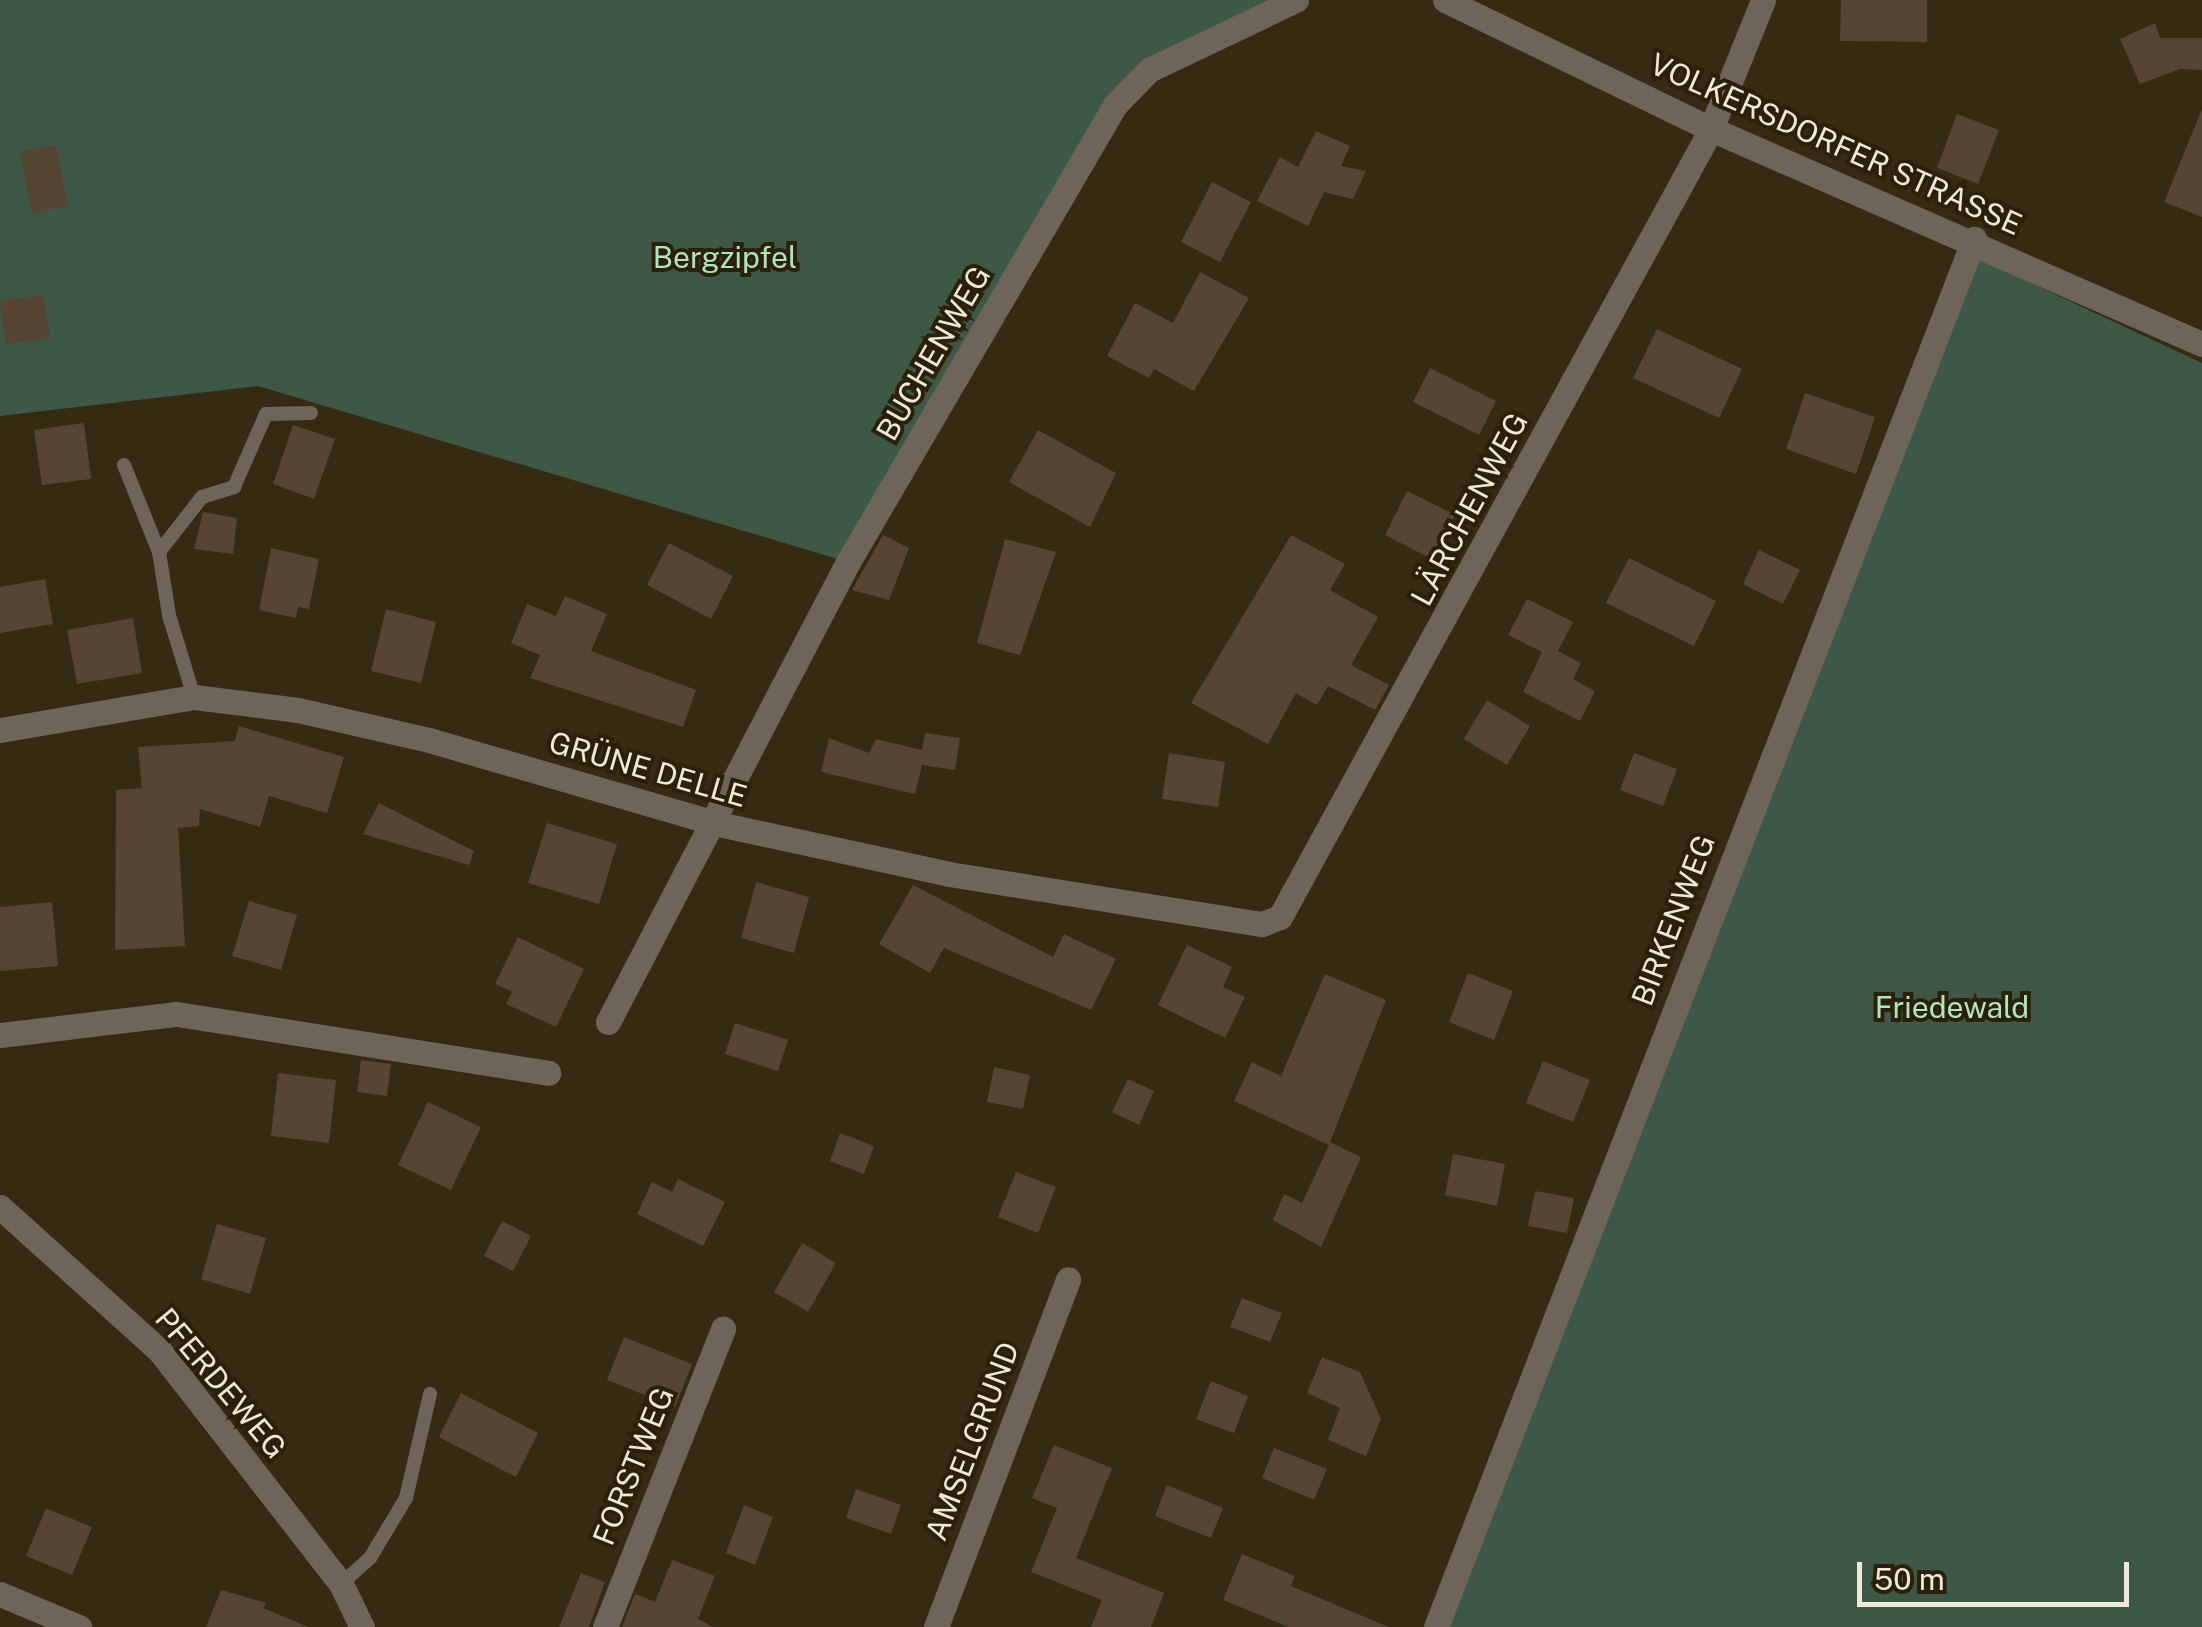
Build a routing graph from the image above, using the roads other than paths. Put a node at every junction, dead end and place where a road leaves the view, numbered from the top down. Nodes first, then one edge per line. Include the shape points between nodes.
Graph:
1 (1296, 0) edge
2 (1445, 0) edge
3 (1763, 0) edge
4 (1712, 129) junction
5 (1974, 239) junction
6 (2202, 344) edge
7 (311, 413) dead end
8 (124, 466) dead end
9 (159, 552) junction
10 (194, 697) junction
11 (0, 730) edge
12 (714, 823) junction
13 (1280, 917) joint
14 (608, 1022) dead end
15 (0, 1035) edge
16 (548, 1074) dead end
17 (0, 1206) edge
18 (1068, 1279) dead end
19 (722, 1329) dead end
20 (430, 1394) dead end
21 (341, 1584) junction
22 (0, 1594) edge
23 (79, 1627) edge
24 (362, 1627) edge
25 (605, 1627) edge
26 (936, 1627) edge
27 (1436, 1627) edge

1 - 12 street, BUCHENWEG via 1149,70 1115,105 848,562
2 - 4 street, VOLKERSDORFER STRASSE
3 - 4 street, LÄRCHENWEG
4 - 5 street, VOLKERSDORFER STRASSE
4 - 13 street, LÄRCHENWEG
5 - 6 street, VOLKERSDORFER STRASSE
5 - 27 street, BIRKENWEG
7 - 9 lane via 266,414 234,488 202,496
8 - 9 lane
9 - 10 lane via 169,615
10 - 11 street, GRÜNE DELLE
10 - 12 street, GRÜNE DELLE via 298,710 430,740
12 - 13 street, GRÜNE DELLE via 969,877 1262,924
12 - 14 street, BUCHENWEG
15 - 16 street via 176,1014
17 - 21 street, PFERDEWEG via 159,1350
18 - 26 street, AMSELGRUND
19 - 25 street, FORSTWEG
20 - 21 lane via 406,1498 370,1558
21 - 24 street, PFERDEWEG
22 - 23 street

